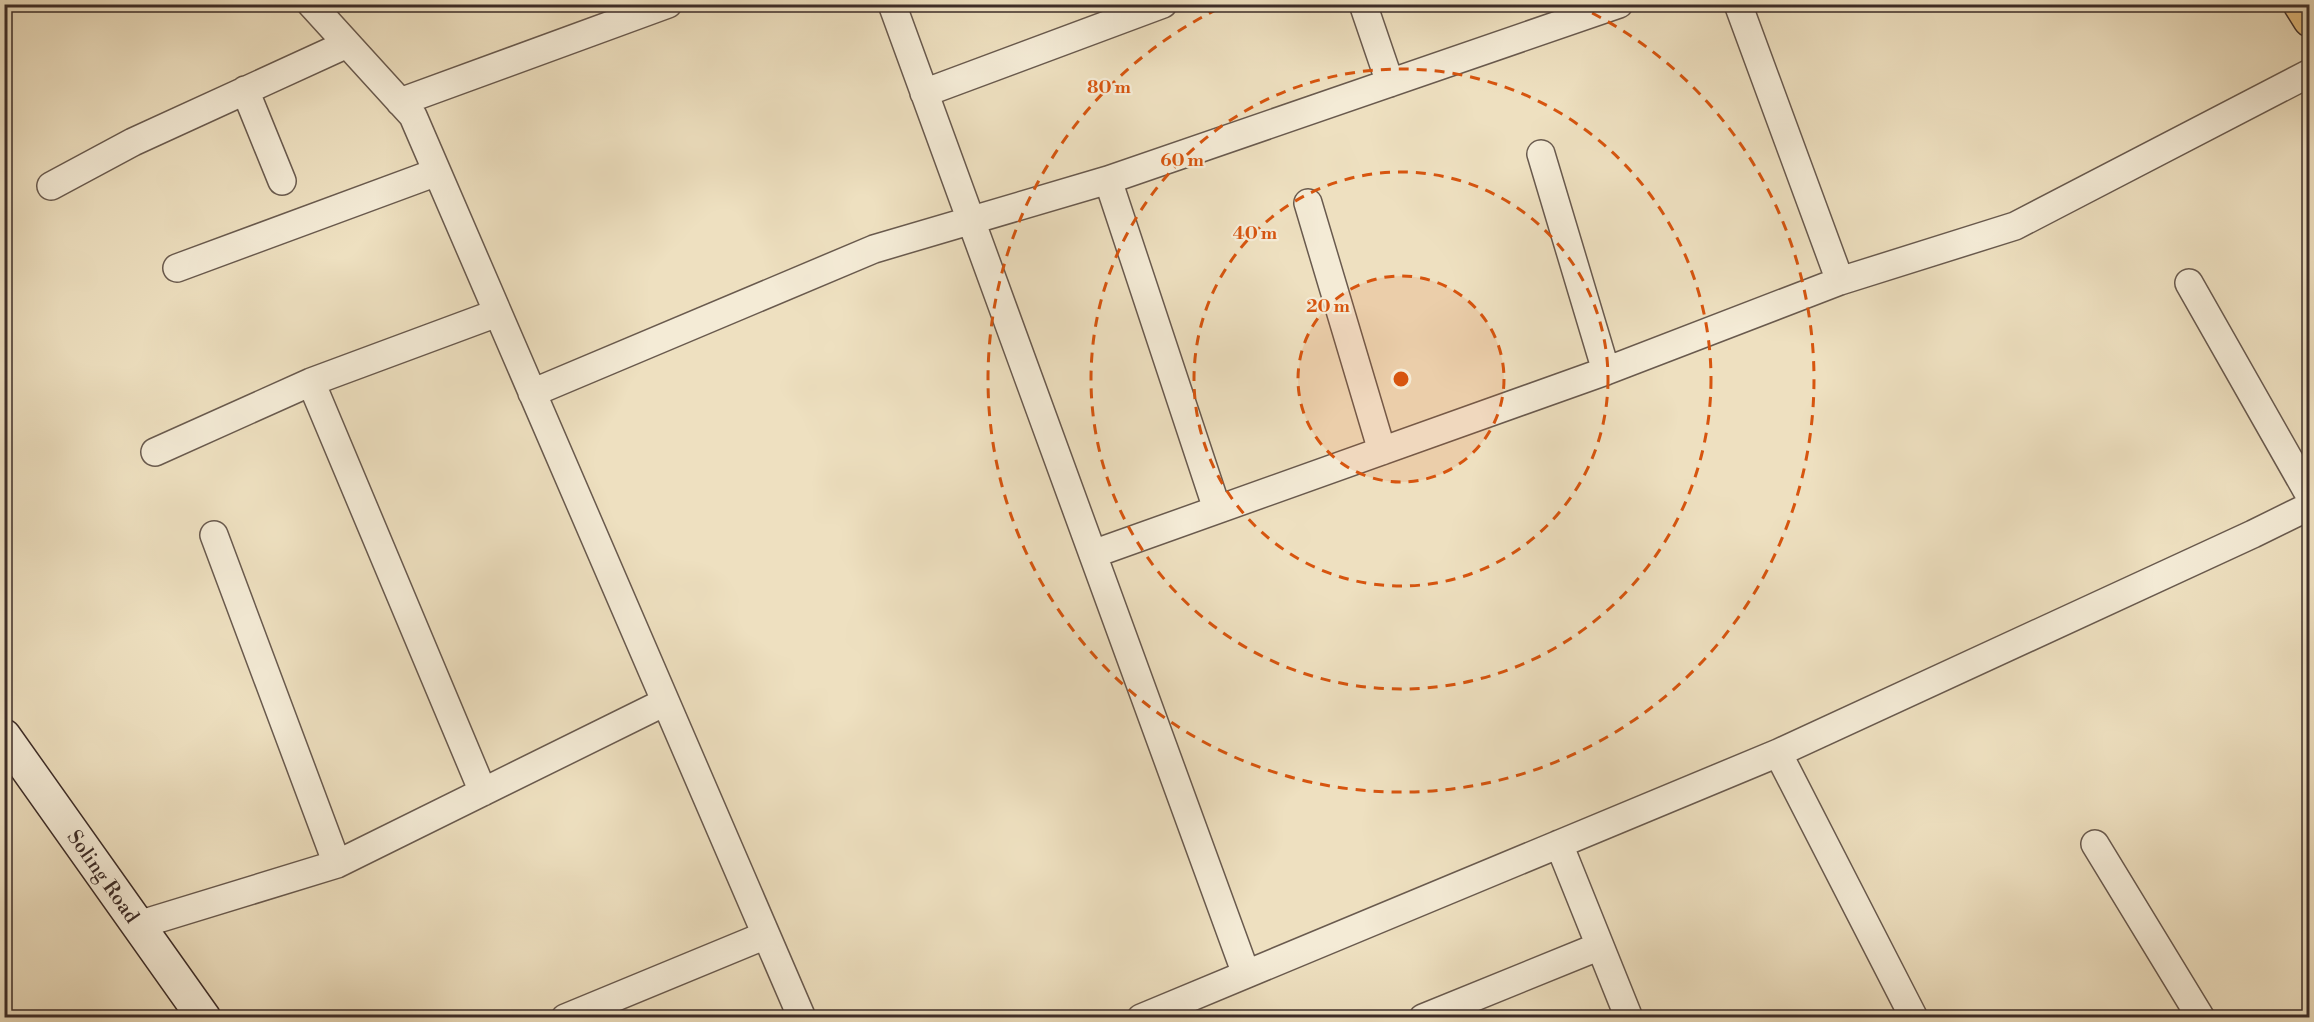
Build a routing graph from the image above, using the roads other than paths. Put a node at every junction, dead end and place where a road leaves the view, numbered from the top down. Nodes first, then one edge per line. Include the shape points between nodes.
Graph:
1 (311, 4) edge
2 (668, 4) edge
3 (892, 4) edge
4 (1163, 4) edge
5 (1363, 4) edge
6 (1618, 4) edge
7 (1738, 4) edge
8 (2300, 4) edge
9 (2310, 20) edge
10 (347, 44) junction
11 (2310, 73) edge
12 (1390, 83) junction
13 (245, 90) junction
14 (924, 93) junction
15 (399, 102) junction
16 (1541, 154) dead end
17 (437, 172) junction
18 (1108, 180) junction
19 (282, 181) dead end
20 (51, 186) dead end
21 (1308, 203) dead end
22 (971, 221) junction
23 (177, 268) dead end
24 (1840, 281) junction
25 (2189, 283) dead end
26 (497, 313) junction
27 (1605, 371) junction
28 (311, 382) junction
29 (532, 393) junction
30 (1382, 451) junction
31 (155, 452) dead end
32 (2310, 496) edge
33 (2310, 506) edge
34 (1217, 509) junction
35 (214, 535) dead end
36 (1093, 554) junction
37 (665, 702) junction
38 (4, 736) edge
39 (1778, 753) junction
40 (483, 792) junction
41 (1559, 843) junction
42 (2095, 844) dead end
43 (337, 864) junction
44 (138, 925) junction
45 (766, 935) junction
46 (1600, 946) junction
47 (1246, 974) junction
48 (204, 1017) edge
49 (565, 1017) edge
50 (802, 1017) edge
51 (1141, 1017) edge
52 (1423, 1017) edge
53 (1629, 1017) edge
54 (1914, 1017) edge
55 (2201, 1017) edge

1 - 10 street
2 - 15 street
3 - 14 street
4 - 14 street
5 - 12 street
6 - 12 street
7 - 24 street
8 - 9 main road
10 - 13 street
10 - 15 street
11 - 24 street via 2015,226
12 - 18 street
13 - 19 street
13 - 20 street via 133,142
14 - 22 street
15 - 17 street via 413,116
16 - 27 street
17 - 23 street
17 - 26 street
18 - 22 street
18 - 34 street
21 - 30 street
22 - 29 street via 874,249
22 - 36 street
24 - 27 street
25 - 32 street
26 - 28 street
26 - 29 street
27 - 30 street
28 - 31 street
28 - 40 street
29 - 37 street
30 - 34 street
33 - 39 street
34 - 36 street
35 - 43 street
36 - 47 street
37 - 40 street
37 - 45 street
38 - 44 street, Soling Road
39 - 41 street
39 - 54 street
40 - 43 street
41 - 46 street
41 - 47 street
42 - 55 street
43 - 44 street
44 - 48 street, Soling Road
45 - 49 street
45 - 50 street
46 - 52 street
46 - 53 street
47 - 51 street

